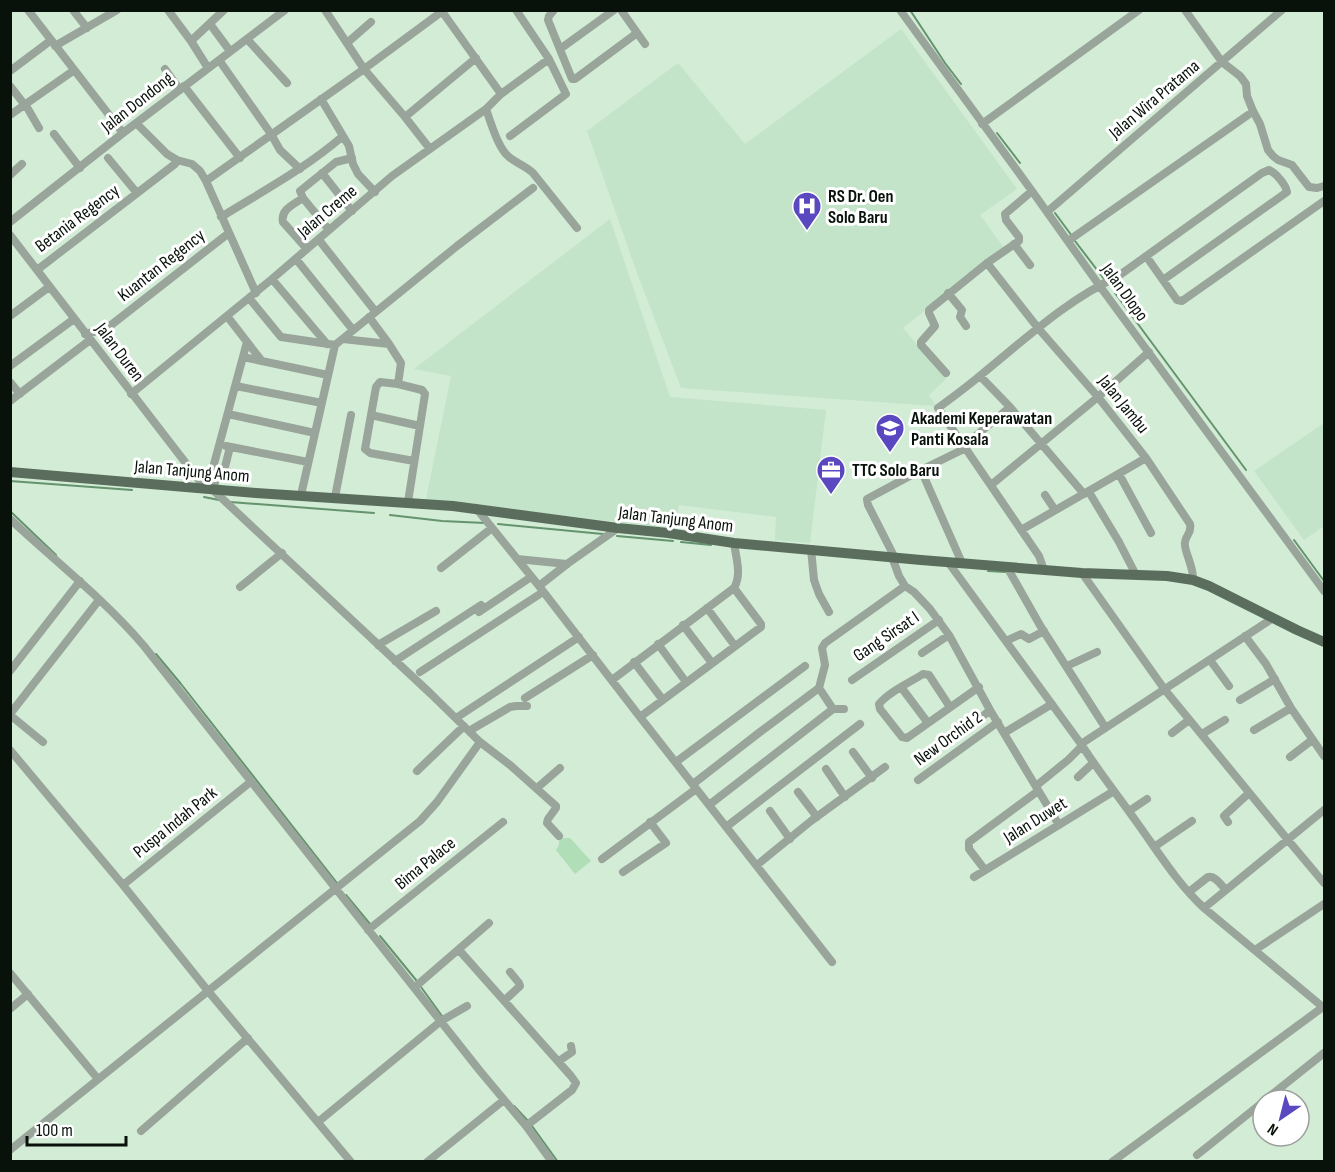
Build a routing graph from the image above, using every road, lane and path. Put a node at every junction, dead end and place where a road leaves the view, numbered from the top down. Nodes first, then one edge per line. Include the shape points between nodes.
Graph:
1 (28, 10) edge
2 (73, 10) edge
3 (117, 10) edge
4 (168, 10) edge
5 (225, 10) edge
6 (285, 10) edge
7 (325, 10) edge
8 (554, 10) edge
9 (614, 10) edge
10 (621, 10) edge
11 (900, 10) edge
12 (1139, 10) edge
13 (1185, 10) edge
14 (1282, 10) edge
15 (442, 11) edge
16 (520, 12) edge
17 (371, 22) dead end
18 (210, 24) junction
19 (87, 28) junction
20 (637, 33) junction
21 (247, 39) junction
22 (191, 41) junction
23 (53, 43) junction
24 (347, 43) junction
25 (645, 44) dead end
26 (560, 49) junction
27 (230, 51) junction
28 (476, 58) junction
29 (549, 59) junction
30 (219, 60) junction
31 (1222, 62) junction
32 (208, 68) junction
33 (165, 69) dead end
34 (364, 69) junction
35 (10, 71) edge
36 (73, 71) junction
37 (287, 83) dead end
38 (10, 86) edge
39 (182, 88) junction
40 (501, 94) junction
41 (321, 99) junction
42 (25, 105) junction
43 (486, 109) junction
44 (10, 115) edge
45 (1248, 115) dead end
46 (405, 117) junction
47 (136, 123) junction
48 (982, 124) junction
49 (39, 128) dead end
50 (123, 133) junction
51 (54, 134) dead end
52 (272, 134) junction
53 (343, 136) junction
54 (510, 136) dead end
55 (430, 148) junction
56 (108, 158) dead end
57 (240, 158) junction
58 (352, 158) junction
59 (22, 164) dead end
60 (175, 164) dead end
61 (80, 168) junction
62 (300, 169) junction
63 (322, 173) junction
64 (10, 175) edge
65 (206, 181) junction
66 (1324, 186) edge
67 (533, 188) dead end
68 (1032, 190) junction
69 (375, 192) junction
70 (137, 193) junction
71 (303, 198) junction
72 (1324, 201) edge
73 (352, 211) junction
74 (1047, 212) junction
75 (221, 217) junction
76 (10, 222) edge
77 (578, 228) dead end
78 (329, 230) junction
79 (225, 236) dead end
80 (1072, 238) junction
81 (318, 240) junction
82 (12, 241) edge
83 (1014, 244) junction
84 (307, 249) junction
85 (1146, 256) junction
86 (296, 259) junction
87 (987, 263) junction
88 (1030, 266) dead end
89 (37, 270) junction
90 (1117, 277) junction
91 (272, 279) junction
92 (1163, 280) junction
93 (1099, 285) junction
94 (49, 287) junction
95 (948, 293) junction
96 (252, 295) junction
97 (1107, 296) junction
98 (372, 314) junction
99 (10, 316) edge
100 (227, 316) junction
101 (74, 319) junction
102 (966, 326) dead end
103 (1038, 328) junction
104 (352, 330) junction
105 (88, 337) junction
106 (343, 339) junction
107 (248, 342) junction
108 (331, 344) junction
109 (389, 344) junction
110 (1149, 352) junction
111 (243, 357) junction
112 (261, 360) junction
113 (10, 366) edge
114 (946, 373) dead end
115 (328, 375) junction
116 (980, 376) junction
117 (10, 382) edge
118 (398, 384) junction
119 (236, 386) junction
120 (20, 394) junction
121 (131, 394) junction
122 (1098, 397) junction
123 (10, 401) edge
124 (322, 403) junction
125 (1010, 407) junction
126 (228, 414) junction
127 (351, 415) dead end
128 (371, 416) junction
129 (420, 426) junction
130 (315, 433) junction
131 (1041, 444) junction
132 (219, 445) junction
133 (230, 447) junction
134 (965, 447) junction
135 (1146, 458) junction
136 (414, 461) junction
137 (308, 462) junction
138 (921, 470) junction
139 (10, 472) edge
140 (218, 472) junction
141 (1119, 474) junction
142 (991, 485) junction
143 (213, 492) junction
144 (1087, 493) junction
145 (301, 495) junction
146 (1045, 495) dead end
147 (335, 497) junction
148 (408, 502) junction
149 (476, 508) junction
150 (1055, 510) junction
151 (10, 519) edge
152 (492, 528) junction
153 (618, 528) junction
154 (1021, 530) junction
155 (1151, 533) dead end
156 (734, 543) junction
157 (811, 549) junction
158 (282, 553) junction
159 (894, 558) junction
160 (517, 560) junction
161 (948, 562) junction
162 (962, 563) junction
163 (567, 564) junction
164 (1007, 567) junction
165 (441, 568) dead end
166 (1044, 570) junction
167 (1082, 573) junction
168 (1136, 575) junction
169 (531, 576) junction
170 (1193, 580) junction
171 (80, 581) junction
172 (905, 586) junction
173 (240, 587) dead end
174 (734, 588) junction
175 (541, 589) junction
176 (1324, 591) edge
177 (99, 600) junction
178 (707, 608) junction
179 (436, 611) dead end
180 (830, 612) dead end
181 (1273, 618) junction
182 (939, 620) junction
183 (683, 625) junction
184 (1044, 631) junction
185 (949, 635) junction
186 (1245, 636) junction
187 (579, 637) junction
188 (1006, 641) junction
189 (1324, 641) edge
190 (658, 644) junction
191 (378, 645) junction
192 (735, 646) junction
193 (1097, 652) dead end
194 (922, 653) dead end
195 (593, 655) junction
196 (1210, 660) junction
197 (395, 661) junction
198 (634, 662) junction
199 (712, 663) junction
200 (805, 666) dead end
201 (1067, 666) junction
202 (10, 671) edge
203 (420, 672) dead end
204 (1275, 679) junction
205 (852, 680) dead end
206 (612, 681) junction
207 (686, 682) junction
208 (1229, 686) dead end
209 (901, 687) junction
210 (978, 687) junction
211 (819, 688) junction
212 (1165, 690) junction
213 (663, 700) junction
214 (1240, 700) dead end
215 (1052, 704) junction
216 (950, 707) junction
217 (1291, 708) junction
218 (833, 709) junction
219 (844, 709) dead end
220 (990, 710) junction
221 (10, 715) edge
222 (640, 717) junction
223 (456, 718) junction
224 (1190, 720) junction
225 (1225, 720) dead end
226 (928, 723) junction
227 (998, 723) junction
228 (860, 724) dead end
229 (970, 727) dead end
230 (1105, 727) junction
231 (466, 729) junction
232 (1254, 730) dead end
233 (1004, 733) junction
234 (1172, 733) dead end
235 (1202, 734) junction
236 (1312, 740) junction
237 (43, 742) dead end
238 (480, 742) junction
239 (1082, 745) junction
240 (10, 750) edge
241 (853, 752) dead end
242 (1324, 756) edge
243 (1290, 757) dead end
244 (676, 762) junction
245 (1093, 763) junction
246 (885, 767) dead end
247 (560, 768) dead end
248 (826, 770) dead end
249 (417, 771) dead end
250 (1078, 777) dead end
251 (872, 778) junction
252 (918, 780) dead end
253 (248, 784) dead end
254 (695, 786) junction
255 (537, 788) junction
256 (1037, 788) junction
257 (1114, 790) junction
258 (798, 792) dead end
259 (1250, 793) junction
260 (844, 797) junction
261 (1147, 799) dead end
262 (709, 805) junction
263 (1324, 810) edge
264 (1129, 811) junction
265 (770, 812) dead end
266 (817, 817) junction
267 (1192, 821) dead end
268 (503, 822) dead end
269 (650, 822) junction
270 (1228, 822) dead end
271 (1059, 825) junction
272 (726, 827) junction
273 (559, 836) dead end
274 (790, 839) junction
275 (1288, 840) junction
276 (1154, 847) junction
277 (602, 859) dead end
278 (757, 865) junction
279 (985, 870) junction
280 (623, 872) dead end
281 (974, 878) dead end
282 (1324, 883) edge
283 (123, 885) junction
284 (336, 890) junction
285 (1226, 890) junction
286 (1189, 892) junction
287 (1324, 904) edge
288 (1204, 908) junction
289 (489, 923) dead end
290 (369, 930) junction
291 (459, 950) junction
292 (1255, 950) junction
293 (832, 962) dead end
294 (510, 972) dead end
295 (10, 974) edge
296 (415, 987) junction
297 (208, 991) junction
298 (28, 994) junction
299 (505, 1000) junction
300 (467, 1006) dead end
301 (1324, 1007) edge
302 (10, 1009) edge
303 (441, 1021) junction
304 (248, 1038) junction
305 (571, 1046) dead end
306 (1324, 1053) edge
307 (559, 1061) junction
308 (98, 1079) junction
309 (1280, 1088) edge
310 (504, 1100) junction
311 (1251, 1111) edge
312 (318, 1122) junction
313 (529, 1124) junction
314 (141, 1131) dead end
315 (10, 1150) edge
316 (1197, 1155) dead end
317 (351, 1161) edge
318 (427, 1161) edge
319 (552, 1161) edge
320 (1112, 1161) edge

1 - 23 street
2 - 19 street
3 - 19 street
4 - 22 street
5 - 18 street
6 - 21 street, Jalan Dondong
7 - 24 street
8 - 26 street via 548,20
9 - 26 street
10 - 20 street
11 - 48 street, Jalan Dlopo
12 - 48 street
13 - 31 street
14 - 31 street, Jalan Wira Pratama
15 - 28 street
15 - 34 street
16 - 29 street
17 - 24 street
18 - 22 street
18 - 27 street
19 - 23 street
20 - 25 street
20 - 26 street via 573,80
21 - 27 street, Jalan Dondong
21 - 37 street
22 - 32 street
23 - 35 street
23 - 36 street
24 - 34 street
27 - 30 street, Jalan Dondong
28 - 40 street
28 - 46 street
29 - 40 street, Jalan Creme
29 - 54 street via 566,94
30 - 32 street, Jalan Dondong
30 - 52 street
31 - 66 street via 1246,84 1247,96 1272,156 1292,165 1309,187
31 - 74 street, Jalan Wira Pratama
32 - 39 street, Jalan Dondong
33 - 39 street
34 - 41 street
34 - 46 street
36 - 42 street
36 - 50 street
38 - 42 street
39 - 47 street, Jalan Dondong
39 - 57 street
40 - 43 street, Jalan Creme
41 - 52 street
41 - 53 street
42 - 44 street
42 - 49 street
43 - 55 street, Jalan Creme
43 - 77 street via 504,151 533,173
45 - 80 street
46 - 55 street
47 - 50 street, Jalan Dondong
47 - 65 street via 167,154 192,164
48 - 68 street, Jalan Dlopo
50 - 61 street, Jalan Dondong
51 - 61 street
52 - 57 street
52 - 62 street via 279,150
53 - 58 street
53 - 62 street
55 - 69 street, Jalan Creme
56 - 70 street, Betania Regency
57 - 65 street
58 - 63 street via 336,162
58 - 69 street via 358,174
59 - 64 street
60 - 70 street, Betania Regency
61 - 76 street, Jalan Dondong
62 - 75 street
63 - 71 street via 300,190
63 - 73 street
65 - 75 street
67 - 98 street
68 - 74 street, Jalan Dlopo
68 - 83 street via 1005,214 1020,239
69 - 73 street, Jalan Creme
70 - 89 street, Betania Regency
71 - 78 street
71 - 84 street via 282,218
72 - 92 street via 1185,300 1177,300
73 - 78 street, Jalan Creme
74 - 80 street, Jalan Dlopo
75 - 96 street
78 - 81 street, Jalan Creme
79 - 105 street, Kuantan Regency via 106,329
80 - 93 street, Jalan Dlopo
81 - 84 street, Jalan Creme
81 - 98 street
82 - 89 street, Jalan Duren
83 - 87 street
83 - 88 street
84 - 86 street, Jalan Creme
85 - 90 street
85 - 92 street
85 - 92 street via 1267,171 1274,172 1287,188 1283,195
86 - 91 street, Jalan Creme
86 - 104 street
87 - 95 street
87 - 103 street, Jalan Jambu
89 - 94 street, Jalan Duren
90 - 93 street
90 - 97 street
91 - 96 street, Jalan Creme
91 - 108 street
93 - 97 street, Jalan Dlopo
93 - 103 street
94 - 99 street
94 - 101 street, Jalan Duren
95 - 102 street via 962,310 960,317
95 - 114 street via 929,310 935,326 921,343
96 - 100 street, Jalan Creme
96 - 108 street via 280,337
97 - 110 street, Jalan Dlopo
98 - 104 street
98 - 109 street
100 - 107 street
100 - 121 street, Jalan Creme
101 - 105 street, Jalan Duren
101 - 113 street
103 - 116 street
103 - 122 street, Jalan Jambu
104 - 106 street
105 - 120 street, Kuantan Regency
105 - 121 street, Jalan Duren
106 - 108 street
106 - 109 street
107 - 111 street
107 - 112 street
108 - 115 street
109 - 118 street via 401,363
110 - 122 street
110 - 176 street, Jalan Dlopo
111 - 112 street
111 - 119 street
112 - 115 street
115 - 124 street
116 - 125 street
116 - 134 street via 938,408
117 - 120 street
118 - 128 street via 377,384
118 - 129 street via 423,390
119 - 124 street
119 - 126 street
120 - 123 street, Kuantan Regency
121 - 143 street, Jalan Duren
122 - 131 street
122 - 135 street, Jalan Jambu
124 - 130 street
125 - 131 street
125 - 134 street
126 - 130 street
126 - 132 street
127 - 147 street
128 - 129 street
128 - 136 street via 367,451
129 - 136 street
130 - 137 street
131 - 142 street
131 - 144 street
132 - 133 street
132 - 140 street via 214,467
133 - 137 street
133 - 140 street via 225,467
134 - 138 street
134 - 142 street
135 - 141 street
135 - 170 street, Jalan Jambu via 1190,524 1191,532 1184,543
136 - 148 street
137 - 145 street
138 - 159 street via 867,499
138 - 162 street
139 - 143 main road, Jalan Tanjung Anom
140 - 143 street
141 - 144 street
141 - 155 street
142 - 154 street
143 - 145 main road, Jalan Tanjung Anom
143 - 158 street, Jalan Duren
144 - 150 street
144 - 168 street
145 - 147 main road, Jalan Tanjung Anom
146 - 150 street
147 - 148 main road, Jalan Tanjung Anom
148 - 149 main road, Jalan Tanjung Anom
149 - 152 street
149 - 153 main road, Jalan Tanjung Anom
150 - 154 street
151 - 171 street
152 - 160 street
152 - 165 street
153 - 156 main road, Jalan Tanjung Anom
153 - 163 street
154 - 166 street
156 - 157 main road, Jalan Tanjung Anom
156 - 174 street via 739,571
157 - 159 main road, Jalan Tanjung Anom
157 - 180 street via 814,580
158 - 173 street
158 - 191 street, Jalan Duren
159 - 161 main road, Jalan Tanjung Anom
159 - 172 street
160 - 163 street
160 - 169 street
161 - 162 main road, Jalan Tanjung Anom
161 - 188 street
162 - 164 main road, Jalan Tanjung Anom
163 - 175 street
164 - 166 main road, Jalan Tanjung Anom
164 - 184 street
166 - 167 main road, Jalan Tanjung Anom
167 - 168 main road, Jalan Tanjung Anom
167 - 212 street
168 - 170 main road, Jalan Tanjung Anom
169 - 175 street
169 - 197 street
170 - 181 main road, Jalan Tanjung Anom
171 - 177 street
171 - 202 street
172 - 182 street
172 - 211 street via 825,643
174 - 178 street
174 - 192 street via 762,625
175 - 187 street
175 - 203 street
177 - 221 street
177 - 284 street via 144,646
178 - 183 street
178 - 192 street
179 - 191 street
181 - 186 street
181 - 189 main road, Jalan Tanjung Anom
182 - 185 street
182 - 205 street, Gang Sirsat I
183 - 190 street
183 - 199 street
184 - 188 street via 1029,639 1021,634
184 - 201 street
185 - 194 street
185 - 210 street
186 - 196 street
186 - 204 street
187 - 195 street
187 - 223 street
188 - 215 street
190 - 198 street
190 - 207 street
191 - 197 street, Jalan Duren
192 - 199 street
193 - 201 street
195 - 206 street
195 - 231 street via 526,702
196 - 208 street
196 - 212 street
197 - 223 street, Jalan Duren
198 - 206 street
198 - 213 street
199 - 207 street
200 - 244 street
201 - 230 street
204 - 214 street
204 - 217 street
206 - 222 street
207 - 213 street
209 - 216 street via 928,674
209 - 226 street
209 - 226 street via 880,702 880,709 904,738
210 - 216 street
210 - 220 street
211 - 218 street
211 - 254 street
212 - 224 street
212 - 230 street
213 - 222 street
215 - 233 street
215 - 239 street
216 - 226 street
217 - 232 street
217 - 236 street
218 - 219 street
218 - 262 street
220 - 227 street
220 - 229 street
221 - 237 street
222 - 244 street
223 - 231 street, Jalan Duren
224 - 234 street
224 - 235 street
225 - 235 street
227 - 233 street
227 - 252 street, New Orchid 2
228 - 272 street
230 - 239 street
231 - 238 street, Jalan Duren
231 - 249 street
233 - 256 street
235 - 259 street
236 - 242 street
236 - 243 street
238 - 255 street, Jalan Duren
238 - 284 street via 429,813
239 - 245 street
239 - 256 street
240 - 283 street
241 - 251 street
244 - 254 street
245 - 250 street
245 - 257 street
246 - 251 street
247 - 255 street
248 - 260 street
251 - 260 street
253 - 283 street, Puspa Indah Park
254 - 262 street
254 - 269 street
255 - 273 street, Jalan Duren via 556,806 547,823
256 - 271 street
256 - 279 street via 969,842 969,849
257 - 264 street
257 - 271 street, Jalan Duwet
258 - 266 street
259 - 270 street via 1225,815
259 - 275 street
260 - 266 street
261 - 264 street
262 - 272 street
263 - 275 street
264 - 276 street
265 - 274 street
266 - 274 street
267 - 276 street
268 - 290 street, Bima Palace
269 - 277 street
269 - 280 street via 666,843
271 - 279 street, Jalan Duwet
272 - 278 street
274 - 278 street
275 - 282 street
275 - 285 street
276 - 286 street
278 - 293 street
279 - 281 street, Jalan Duwet
283 - 297 street
284 - 290 street
284 - 297 street
285 - 286 street via 1210,876
285 - 288 street
286 - 288 street
287 - 292 street
288 - 292 street
289 - 291 street
290 - 296 street
291 - 296 street
291 - 299 street
292 - 301 street
294 - 299 street via 520,986
295 - 298 street
296 - 303 street
297 - 304 street
297 - 308 street
298 - 302 street
298 - 308 street
299 - 307 street
300 - 303 street
301 - 320 street
303 - 310 street
303 - 312 street
304 - 312 street
304 - 314 street
305 - 307 street via 572,1052
306 - 309 street
307 - 313 street via 576,1086
308 - 315 street
310 - 313 street
310 - 318 street
311 - 316 street
312 - 317 street
313 - 319 street

